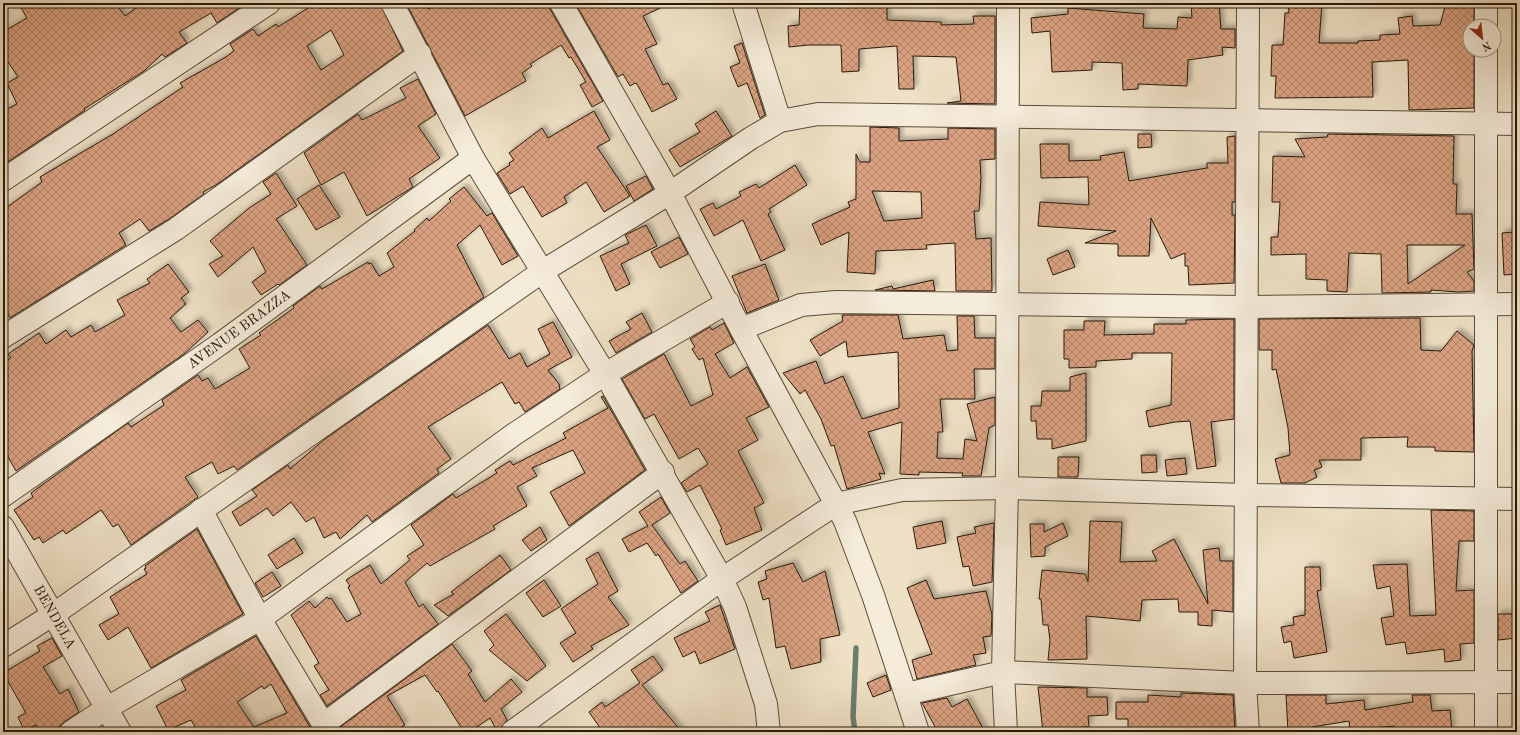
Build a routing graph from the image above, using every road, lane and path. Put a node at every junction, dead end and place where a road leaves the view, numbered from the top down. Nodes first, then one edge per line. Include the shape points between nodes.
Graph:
1 (269, 3) edge
2 (392, 3) edge
3 (561, 3) edge
4 (743, 3) edge
5 (1008, 3) edge
6 (1248, 3) edge
7 (1486, 3) edge
8 (1486, 18) edge
9 (420, 54) junction
10 (1486, 58) edge
11 (1007, 117) junction
12 (780, 121) junction
13 (1248, 121) junction
14 (1484, 124) junction
15 (1517, 124) edge
16 (473, 158) junction
17 (3, 180) edge
18 (670, 193) junction
19 (543, 271) junction
20 (728, 302) junction
21 (1486, 303) junction
22 (1007, 304) junction
23 (1517, 304) edge
24 (1245, 307) junction
25 (741, 329) junction
26 (3, 337) edge
27 (605, 374) junction
28 (663, 472) junction
29 (1007, 488) junction
30 (1247, 495) junction
31 (3, 496) edge
32 (1486, 499) junction
33 (1517, 499) edge
34 (836, 504) junction
35 (201, 510) junction
36 (3, 527) edge
37 (722, 579) junction
38 (54, 614) junction
39 (260, 618) junction
40 (3, 646) edge
41 (1003, 672) junction
42 (1485, 681) junction
43 (1517, 682) edge
44 (1245, 683) junction
45 (906, 694) junction
46 (107, 708) junction
47 (326, 728) edge
48 (520, 730) edge
49 (71, 732) edge
50 (120, 732) edge
51 (769, 732) edge
52 (918, 732) edge
53 (1006, 732) edge
54 (1248, 732) edge
55 (1486, 732) edge

1 - 17 street
2 - 9 street
3 - 18 street
4 - 12 street
5 - 11 street
6 - 13 street
7 - 8 street
9 - 16 street
9 - 26 street via 176,230
10 - 14 street
11 - 12 street via 818,114
11 - 13 street
11 - 22 street
12 - 18 street
13 - 14 street
13 - 24 street
14 - 15 street
14 - 21 street
16 - 19 street
16 - 31 street, AVENUE BRAZZA via 220,344
18 - 19 street
18 - 20 street
19 - 27 street
19 - 35 street
20 - 25 street
20 - 27 street
21 - 23 street
21 - 24 street
21 - 32 street
22 - 24 street
22 - 25 street via 836,302 801,305
22 - 29 street
24 - 30 street
25 - 34 street
27 - 28 street
27 - 39 street via 513,435
28 - 37 street
28 - 47 street
29 - 30 street
29 - 34 street via 902,490
29 - 41 street
30 - 32 street
30 - 44 street
32 - 33 street
32 - 42 street
34 - 37 street
34 - 45 street via 873,595
35 - 38 street
35 - 39 street
36 - 38 street, BENDELA
37 - 48 street
37 - 51 street via 735,607 766,704
38 - 40 street
38 - 46 street, BENDELA
39 - 46 street
39 - 47 street
41 - 44 street
41 - 45 street
41 - 53 street
42 - 43 street
42 - 44 street
42 - 55 street
44 - 54 street
45 - 52 street
46 - 49 street
46 - 50 street, BENDELA

